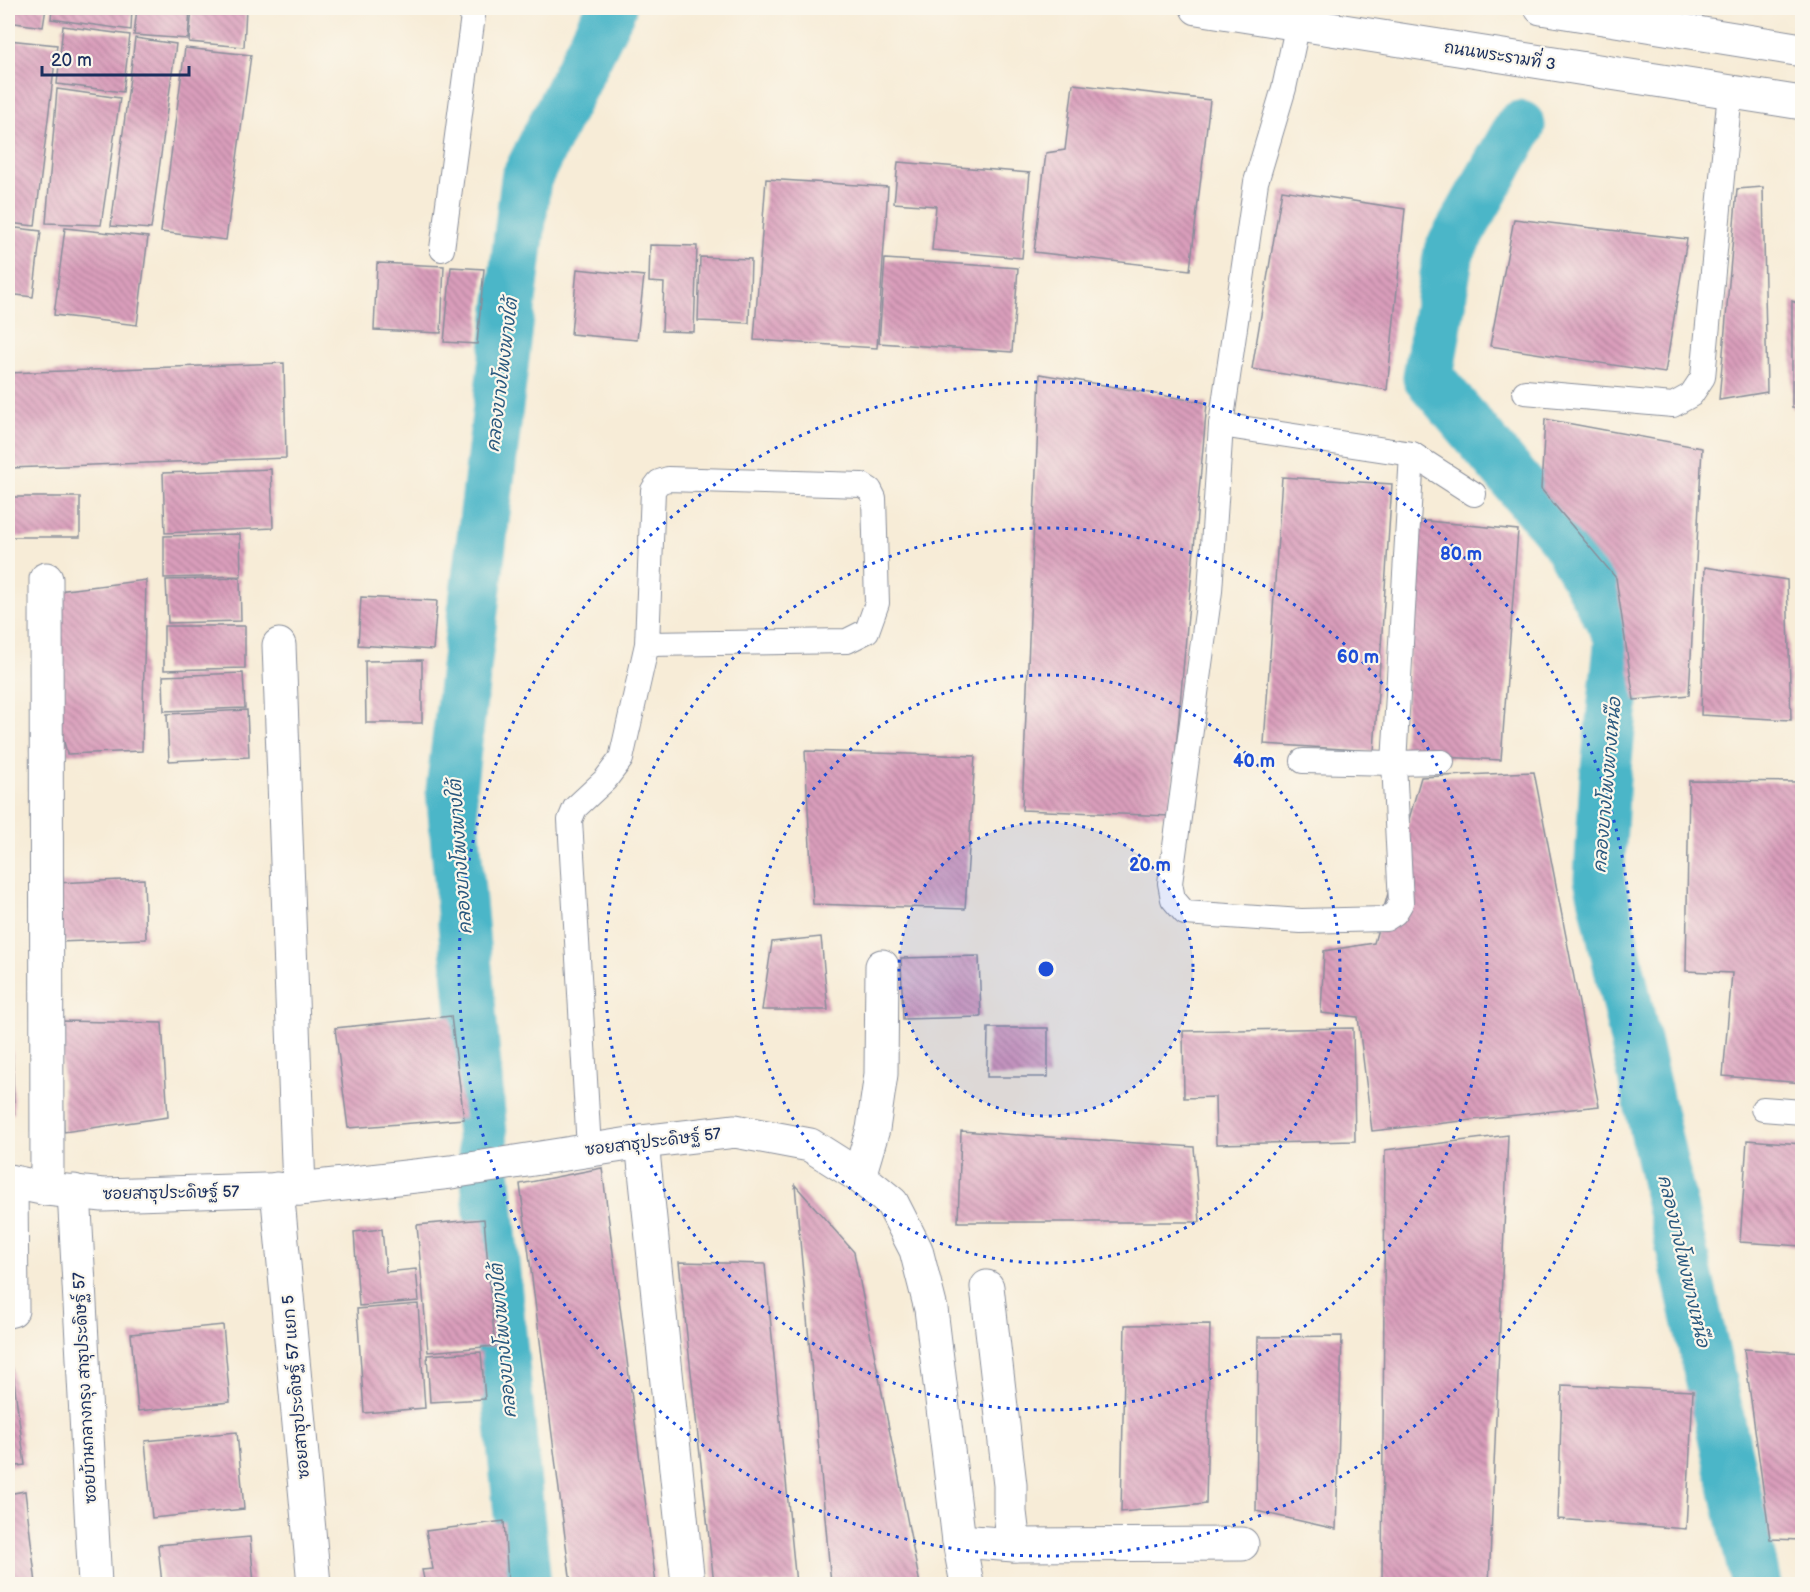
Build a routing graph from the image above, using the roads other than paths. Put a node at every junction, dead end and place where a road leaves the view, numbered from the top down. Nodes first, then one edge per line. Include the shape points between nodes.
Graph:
1 (474, 8) edge
2 (1197, 8) edge
3 (1541, 8) edge
4 (1298, 23) junction
5 (1803, 50) edge
6 (1730, 92) junction
7 (1803, 104) edge
8 (442, 249) dead end
9 (1525, 392) dead end
10 (1221, 425) junction
11 (1412, 454) junction
12 (1474, 494) dead end
13 (46, 579) dead end
14 (647, 644) junction
15 (279, 645) dead end
16 (1303, 761) dead end
17 (1442, 762) dead end
18 (1394, 763) junction
19 (882, 966) dead end
20 (1763, 1109) dead end
21 (1803, 1112) edge
22 (642, 1142) junction
23 (589, 1149) junction
24 (859, 1176) junction
25 (9, 1181) edge
26 (288, 1189) junction
27 (60, 1190) junction
28 (987, 1287) dead end
29 (8, 1311) edge
30 (959, 1541) junction
31 (1242, 1544) dead end
32 (1014, 1545) junction
33 (95, 1584) edge
34 (314, 1584) edge
35 (688, 1584) edge
36 (967, 1584) edge

1 - 8 lane
2 - 4 street, ถนนพระรามที่ 3
3 - 5 street
4 - 6 street, ถนนพระรามที่ 3
4 - 10 lane via 1284,88 1256,182
6 - 7 street, ถนนพระรามที่ 3
6 - 9 lane via 1703,377 1691,395 1673,405
10 - 11 lane
10 - 18 lane via 1210,591 1170,883 1173,899 1185,913 1301,921 1386,919 1401,903
11 - 12 lane
11 - 18 lane
13 - 27 street, ซอยบ้านกลางกรุง สาธุประดิษฐ์ 57
14 - 14 lane via 848,641 867,631 877,603 874,498 870,490 862,485 668,479 660,482 652,490
14 - 23 lane via 621,759 606,780 575,808 570,820
15 - 26 street, ซอยสาธุประดิษฐ์ 57 แยก 5
16 - 18 lane
17 - 18 lane
19 - 24 street via 881,1074 873,1130
20 - 21 lane
22 - 23 street, ซอยสาธุประดิษฐ์ 57
22 - 24 street, ซอยสาธุประดิษฐ์ 57 via 735,1131 810,1145
22 - 35 street
23 - 26 street, ซอยสาธุประดิษฐ์ 57 via 452,1172
24 - 30 street, ซอยสาธุประดิษฐ์ 57 via 892,1203 916,1250 931,1309
25 - 27 street, ซอยสาธุประดิษฐ์ 57
25 - 29 street via 12,1310
26 - 27 street, ซอยสาธุประดิษฐ์ 57 via 103,1195
26 - 34 street, ซอยสาธุประดิษฐ์ 57 แยก 5
27 - 33 street, ซอยบ้านกลางกรุง สาธุประดิษฐ์ 57
28 - 32 street
30 - 32 street
30 - 36 street, ซอยสาธุประดิษฐ์ 57
31 - 32 street

